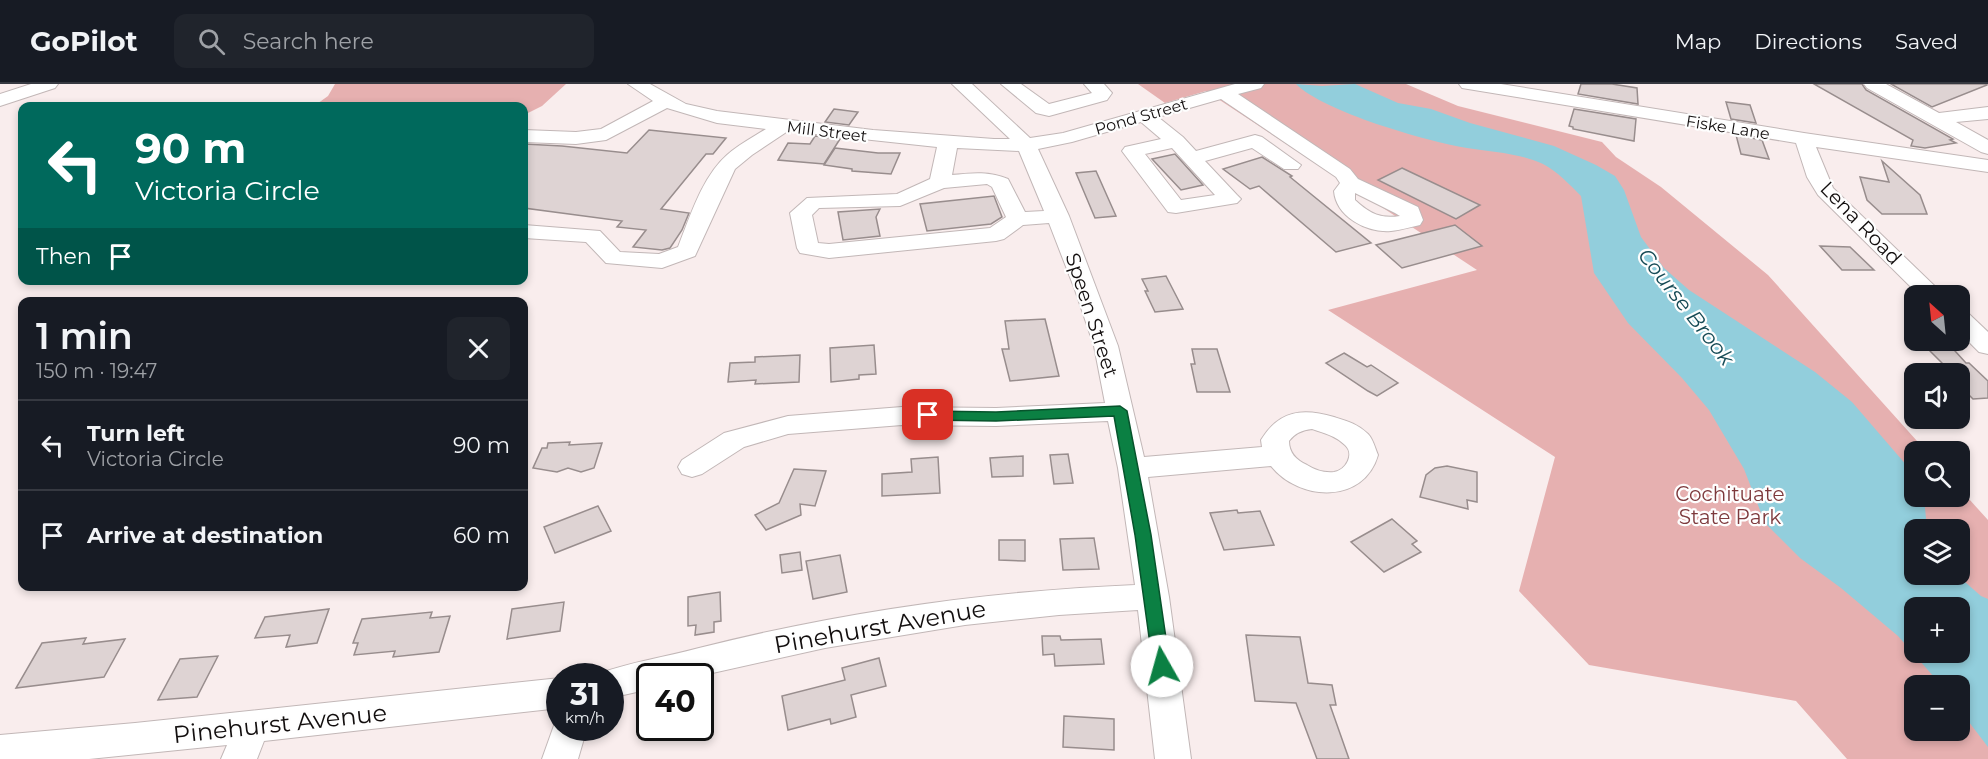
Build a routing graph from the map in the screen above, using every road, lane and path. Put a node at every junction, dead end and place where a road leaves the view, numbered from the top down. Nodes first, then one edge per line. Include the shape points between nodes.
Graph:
1 (49, 84) edge
2 (637, 84) edge
3 (964, 84) edge
4 (1010, 84) edge
5 (1093, 84) edge
6 (1255, 84) edge
7 (1468, 84) edge
8 (1873, 84) edge
9 (1224, 93) junction
10 (0, 100) edge
11 (665, 102) junction
12 (1988, 113) edge
13 (1143, 115) junction
14 (1937, 119) junction
15 (783, 126) junction
16 (528, 136) edge
17 (1804, 139) junction
18 (1176, 141) junction
19 (948, 143) junction
20 (1026, 144) junction
21 (1988, 148) edge
22 (1192, 158) junction
23 (1291, 165) dead end
24 (1988, 166) edge
25 (940, 182) junction
26 (1351, 183) dead end
27 (1058, 216) junction
28 (1018, 219) junction
29 (528, 232) edge
30 (1922, 285) edge
31 (1970, 328) edge
32 (1987, 343) edge
33 (1120, 411) junction
34 (1278, 456) dead end
35 (692, 467) dead end
36 (1132, 468) junction
37 (1153, 597) junction
38 (624, 681) edge
39 (546, 695) edge
40 (252, 727) junction
41 (566, 741) edge
42 (0, 751) edge
43 (239, 759) edge
44 (560, 759) edge
45 (1173, 759) edge

1 - 10 street
2 - 11 street, Mill Street
3 - 20 street, Speen Street
4 - 5 street via 1050,110 1101,96 1103,93
6 - 9 street, Pond Street
7 - 17 street, Fiske Lane
8 - 14 street
9 - 13 street, Pond Street
9 - 26 street via 1343,173
11 - 15 street, Mill Street via 696,113
11 - 16 street via 606,134 576,138
12 - 14 street
13 - 18 street
13 - 20 street, Pond Street via 1065,138
14 - 21 street
15 - 19 street, Mill Street
15 - 29 street via 731,161 711,195 687,251 662,261 614,258 592,236
17 - 24 street, Fiske Lane
17 - 30 street, Lena Road via 1824,191
18 - 22 street
18 - 22 street via 1132,151 1176,207 1230,199
19 - 20 street, Mill Street
19 - 25 street
20 - 27 street, Speen Street
22 - 23 street via 1255,141
25 - 28 street via 989,178 1001,183
25 - 28 street via 900,200 814,202 801,213 808,248 829,251 996,234
27 - 28 street
27 - 33 street, Speen Street via 1100,326
31 - 32 street
33 - 35 street via 996,417 902,416 788,425 734,440
33 - 36 street, Speen Street
34 - 36 street
36 - 37 street, Speen Street
37 - 38 street, Pinehurst Avenue via 1047,603 930,616 777,644
37 - 45 street, Speen Street
39 - 40 street, Pinehurst Avenue
40 - 42 street, Pinehurst Avenue
40 - 43 street
41 - 44 street

